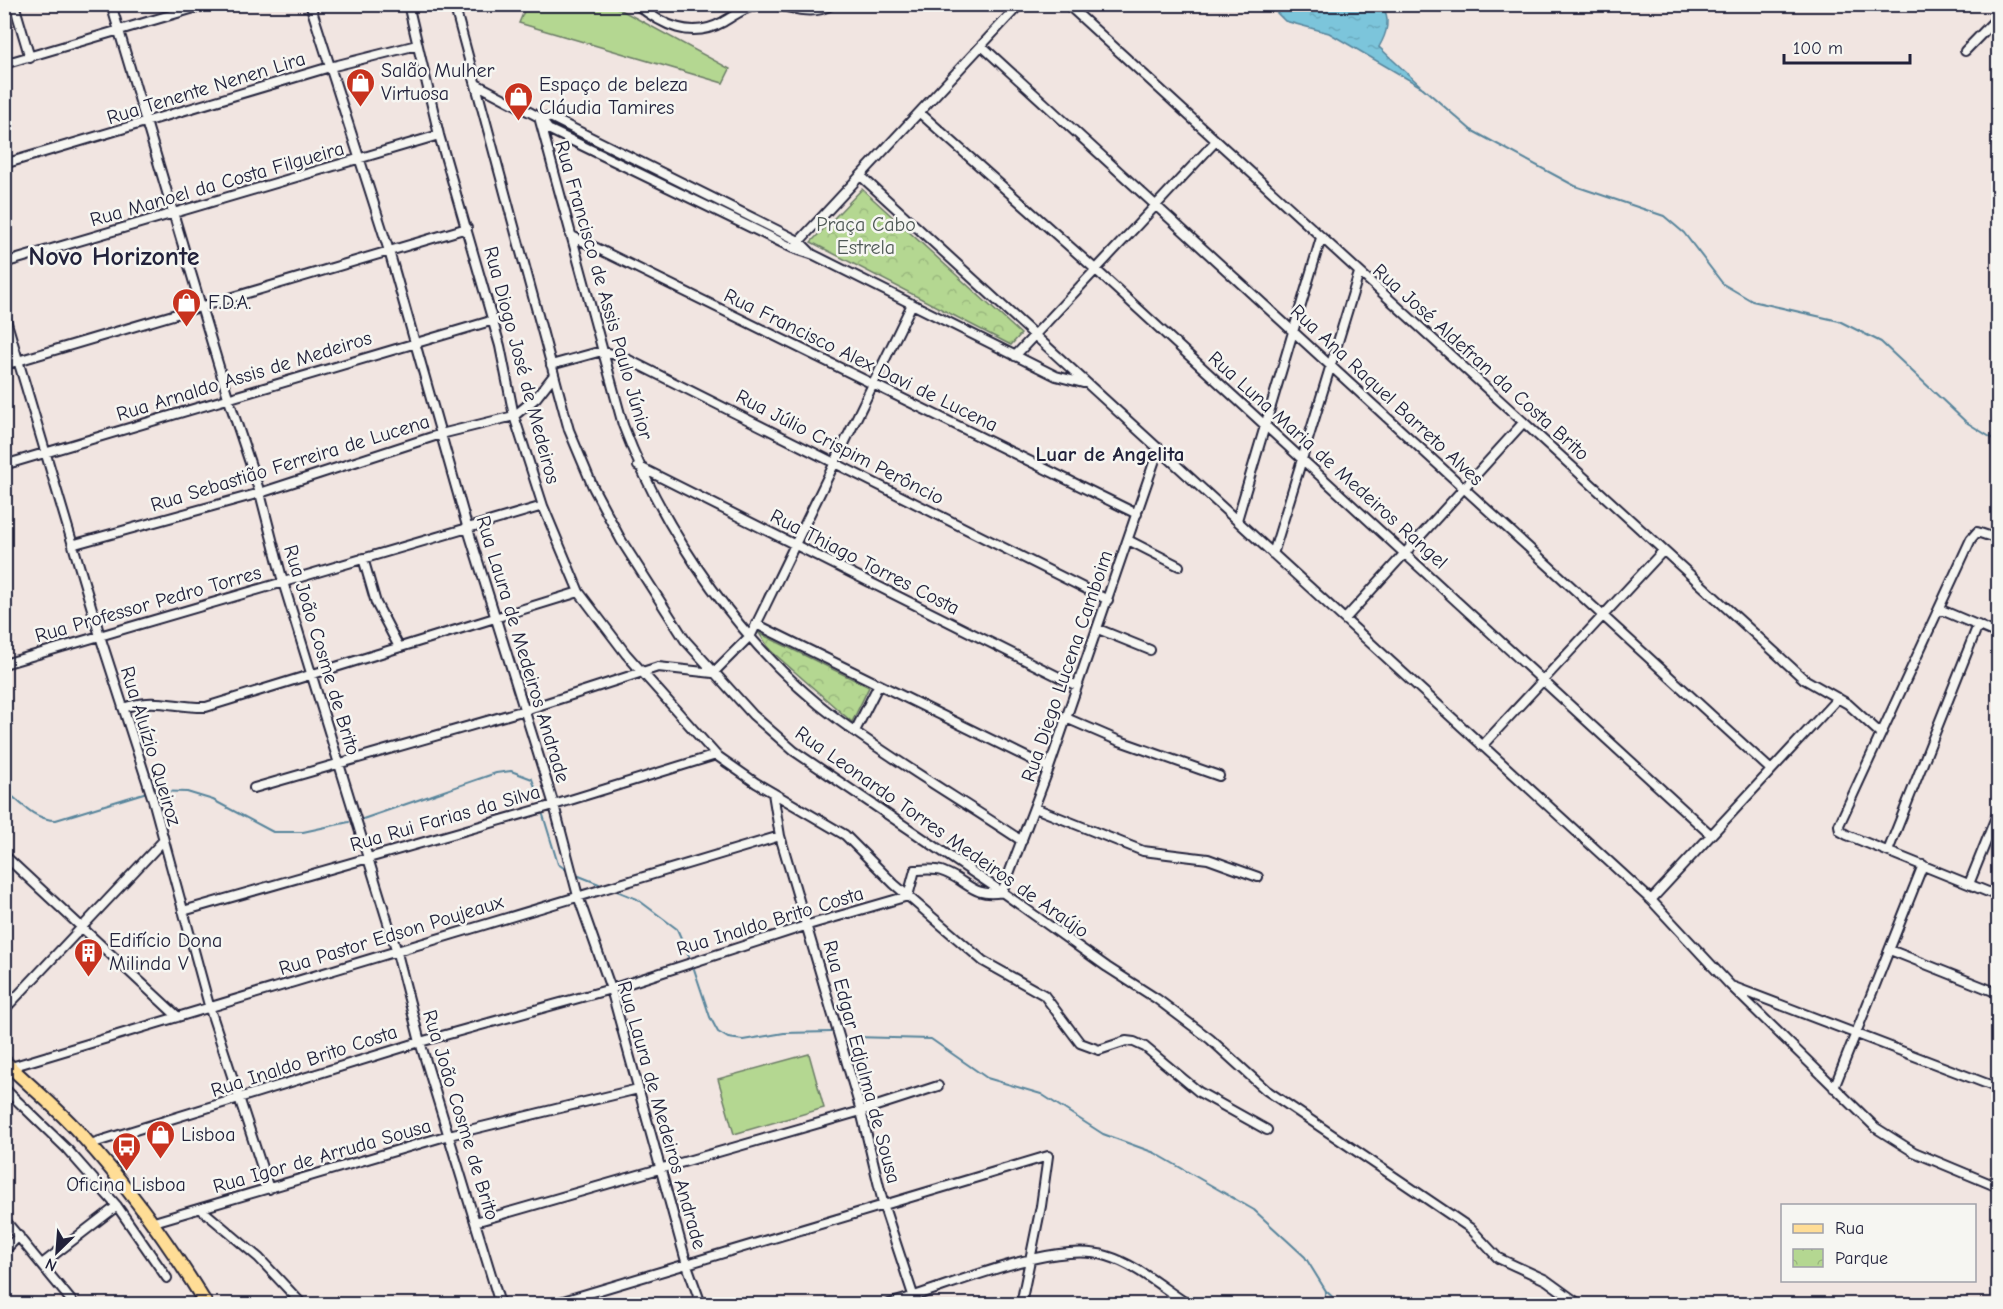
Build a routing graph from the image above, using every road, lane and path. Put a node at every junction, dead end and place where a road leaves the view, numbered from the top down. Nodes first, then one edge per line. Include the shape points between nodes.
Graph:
1 (14, 4) edge
2 (111, 4) edge
3 (208, 4) edge
4 (310, 4) edge
5 (408, 4) edge
6 (454, 4) edge
7 (636, 4) edge
8 (769, 4) edge
9 (833, 4) edge
10 (1020, 4) edge
11 (1067, 4) edge
12 (1998, 18) edge
13 (119, 30) junction
14 (417, 45) junction
15 (982, 46) junction
16 (1965, 51) dead end
17 (30, 58) junction
18 (4, 64) edge
19 (330, 67) junction
20 (478, 86) junction
21 (920, 113) junction
22 (538, 117) junction
23 (148, 123) junction
24 (439, 135) junction
25 (1216, 141) junction
26 (358, 160) junction
27 (4, 164) edge
28 (862, 177) junction
29 (1155, 205) junction
30 (173, 214) junction
31 (467, 228) junction
32 (570, 235) junction
33 (1321, 238) junction
34 (796, 245) junction
35 (389, 251) junction
36 (4, 263) edge
37 (1095, 269) junction
38 (1359, 273) junction
39 (912, 304) junction
40 (201, 306) junction
41 (4, 313) edge
42 (494, 320) junction
43 (1294, 332) junction
44 (1035, 335) junction
45 (414, 343) junction
46 (602, 351) junction
47 (1015, 356) junction
48 (19, 361) junction
49 (4, 365) edge
50 (551, 365) junction
51 (1331, 366) junction
52 (555, 375) junction
53 (1083, 382) junction
54 (873, 385) junction
55 (228, 397) junction
56 (514, 416) junction
57 (1523, 423) junction
58 (1265, 425) junction
59 (441, 434) junction
60 (1159, 448) junction
61 (46, 453) junction
62 (1301, 459) junction
63 (834, 463) junction
64 (4, 465) edge
65 (638, 466) junction
66 (1463, 487) junction
67 (260, 493) junction
68 (543, 506) junction
69 (1137, 514) junction
70 (1237, 520) junction
71 (467, 526) junction
72 (1998, 539) edge
73 (1128, 540) junction
74 (75, 544) junction
75 (793, 544) junction
76 (1663, 551) junction
77 (1404, 552) junction
78 (1273, 554) junction
79 (363, 558) junction
80 (1179, 566) dead end
81 (283, 582) junction
82 (579, 592) junction
83 (1108, 600) junction
84 (1939, 609) junction
85 (1603, 616) junction
86 (495, 617) junction
87 (1345, 619) junction
88 (756, 624) junction
89 (1978, 625) junction
90 (1098, 629) junction
91 (1998, 634) edge
92 (751, 635) junction
93 (100, 636) junction
94 (399, 647) junction
95 (1150, 650) dead end
96 (4, 664) edge
97 (644, 673) junction
98 (713, 673) junction
99 (312, 674) junction
100 (1544, 680) junction
101 (878, 686) junction
102 (1077, 686) junction
103 (1838, 698) junction
104 (123, 708) junction
105 (525, 710) junction
106 (1066, 718) junction
107 (855, 731) junction
108 (1881, 734) junction
109 (1482, 746) junction
110 (716, 755) junction
111 (340, 765) junction
112 (1049, 768) junction
113 (1770, 769) junction
114 (1219, 776) dead end
115 (254, 788) dead end
116 (773, 793) junction
117 (554, 805) junction
118 (1035, 808) junction
119 (1998, 812) edge
120 (1711, 835) junction
121 (780, 836) junction
122 (1022, 841) junction
123 (162, 842) junction
124 (1888, 851) junction
125 (4, 855) edge
126 (366, 858) junction
127 (1923, 866) junction
128 (1258, 877) dead end
129 (1970, 884) junction
130 (1002, 892) junction
131 (578, 896) junction
132 (908, 896) junction
133 (1998, 896) edge
134 (1651, 900) junction
135 (183, 911) junction
136 (807, 925) junction
137 (83, 929) junction
138 (396, 949) junction
139 (1890, 950) junction
140 (1730, 985) junction
141 (610, 989) junction
142 (1998, 993) edge
143 (210, 1009) junction
144 (4, 1010) edge
145 (178, 1017) junction
146 (1856, 1032) junction
147 (420, 1042) junction
148 (8, 1064) edge
149 (938, 1086) dead end
150 (4, 1088) edge
151 (1834, 1088) junction
152 (1998, 1088) edge
153 (638, 1089) junction
154 (239, 1100) junction
155 (861, 1111) junction
156 (1267, 1130) dead end
157 (450, 1135) junction
158 (90, 1144) junction
159 (660, 1169) junction
160 (1998, 1186) edge
161 (268, 1189) junction
162 (117, 1206) junction
163 (884, 1207) junction
164 (201, 1209) junction
165 (4, 1219) edge
166 (154, 1222) junction
167 (475, 1222) junction
168 (19, 1236) junction
169 (4, 1251) edge
170 (1032, 1259) junction
171 (42, 1264) junction
172 (687, 1265) junction
173 (167, 1278) dead end
174 (915, 1301) edge
175 (1186, 1303) edge
176 (74, 1305) edge
177 (206, 1305) edge
178 (302, 1305) edge
179 (500, 1305) edge
180 (553, 1305) edge
181 (701, 1305) edge
182 (889, 1305) edge
183 (1021, 1305) edge
184 (1579, 1305) edge

1 - 17 street
2 - 13 street, Rua João Cosme de Brito
3 - 13 street
4 - 19 street, Rua Laura de Medeiros Andrade
5 - 14 street, Rua Diogo José de Medeiros
6 - 20 street, Rua Leonardo Torres Medeiros de Araújo
7 - 8 street via 671,27 701,30 751,5
8 - 9 street via 809,12
10 - 15 street
11 - 25 street, Rua José Aldefran da Costa Brito
12 - 16 street
13 - 17 street
13 - 23 street, Rua João Cosme de Brito
14 - 19 street, Rua Tenente Nenen Lira
14 - 24 street, Rua Diogo José de Medeiros
15 - 21 street
15 - 29 street, Rua Ana Raquel Barreto Alves
17 - 18 street
19 - 23 street, Rua Tenente Nenen Lira
19 - 26 street, Rua Laura de Medeiros Andrade
20 - 22 street
20 - 50 street, Rua Leonardo Torres Medeiros de Araújo
21 - 28 street
21 - 37 street, Rua Luna Maria de Medeiros Rangel
22 - 32 street, Rua Francisco de Assis Paulo Júnior
22 - 34 street via 548,129
23 - 27 street, Rua Tenente Nenen Lira
23 - 30 street, Rua João Cosme de Brito
24 - 26 street, Rua Manoel da Costa Filgueira
24 - 31 street, Rua Diogo José de Medeiros
25 - 29 street
25 - 33 street, Rua José Aldefran da Costa Brito
26 - 30 street, Rua Manoel da Costa Filgueira
26 - 35 street, Rua Laura de Medeiros Andrade
28 - 34 street
28 - 44 street
29 - 37 street
29 - 43 street, Rua Ana Raquel Barreto Alves
30 - 36 street, Rua Manoel da Costa Filgueira
30 - 40 street, Rua João Cosme de Brito
31 - 35 street
31 - 42 street, Rua Diogo José de Medeiros
32 - 46 street, Rua Francisco de Assis Paulo Júnior
32 - 54 street, Rua Francisco Alex Davi de Lucena
33 - 38 street, Rua José Aldefran da Costa Brito
33 - 43 street
34 - 39 street
35 - 40 street
35 - 45 street, Rua Laura de Medeiros Andrade
37 - 44 street
37 - 58 street, Rua Luna Maria de Medeiros Rangel
38 - 51 street
38 - 57 street, Rua José Aldefran da Costa Brito
39 - 47 street
39 - 54 street
40 - 48 street
40 - 55 street, Rua João Cosme de Brito
41 - 48 street, Rua Aluízio Queiroz
42 - 45 street, Rua Arnaldo Assis de Medeiros
42 - 56 street, Rua Diogo José de Medeiros
43 - 51 street, Rua Ana Raquel Barreto Alves
43 - 58 street
44 - 47 street
44 - 53 street
45 - 55 street, Rua Arnaldo Assis de Medeiros
45 - 59 street, Rua Laura de Medeiros Andrade
46 - 50 street
46 - 63 street, Rua Júlio Crispim Perôncio via 625,358
46 - 65 street, Rua Francisco de Assis Paulo Júnior via 610,387
47 - 53 street via 1056,376
48 - 49 street
48 - 61 street, Rua Aluízio Queiroz
50 - 52 street, Rua Leonardo Torres Medeiros de Araújo
51 - 62 street
51 - 66 street, Rua Ana Raquel Barreto Alves
52 - 56 street
52 - 98 street, Rua Leonardo Torres Medeiros de Araújo via 570,430 593,488 662,607
53 - 60 street
54 - 63 street
54 - 69 street, Rua Francisco Alex Davi de Lucena
55 - 61 street, Rua Arnaldo Assis de Medeiros
55 - 67 street, Rua João Cosme de Brito
56 - 59 street, Rua Sebastião Ferreira de Lucena
56 - 68 street, Rua Diogo José de Medeiros
57 - 66 street
57 - 76 street, Rua José Aldefran da Costa Brito
58 - 62 street, Rua Luna Maria de Medeiros Rangel
58 - 70 street
59 - 67 street, Rua Sebastião Ferreira de Lucena
59 - 71 street, Rua Laura de Medeiros Andrade
60 - 69 street, Rua Diego Lucena Camboim
60 - 70 street
61 - 64 street, Rua Arnaldo Assis de Medeiros
61 - 74 street, Rua Aluízio Queiroz
62 - 77 street, Rua Luna Maria de Medeiros Rangel
62 - 78 street
63 - 75 street
63 - 83 street, Rua Júlio Crispim Perôncio
65 - 75 street, Rua Thiago Torres Costa
65 - 92 street, Rua Francisco de Assis Paulo Júnior via 682,545
66 - 77 street
66 - 85 street, Rua Ana Raquel Barreto Alves
67 - 74 street, Rua Sebastião Ferreira de Lucena
67 - 81 street, Rua João Cosme de Brito
68 - 71 street, Rua Professor Pedro Torres
68 - 82 street, Rua Diogo José de Medeiros
69 - 73 street, Rua Diego Lucena Camboim
70 - 78 street
71 - 79 street, Rua Professor Pedro Torres
71 - 86 street, Rua Laura de Medeiros Andrade
72 - 84 street via 1975,534
73 - 80 street
73 - 83 street, Rua Diego Lucena Camboim
74 - 93 street, Rua Aluízio Queiroz
75 - 88 street
75 - 102 street, Rua Thiago Torres Costa
76 - 85 street
76 - 103 street, Rua José Aldefran da Costa Brito via 1804,679
77 - 87 street
77 - 100 street, Rua Luna Maria de Medeiros Rangel
78 - 87 street
79 - 81 street, Rua Professor Pedro Torres
79 - 94 street via 376,603
81 - 93 street, Rua Professor Pedro Torres
81 - 99 street, Rua João Cosme de Brito
82 - 86 street
82 - 97 street, Rua Diogo José de Medeiros
83 - 90 street, Rua Diego Lucena Camboim
84 - 89 street
84 - 108 street
85 - 100 street
85 - 113 street, Rua Ana Raquel Barreto Alves
86 - 94 street
86 - 105 street, Rua Laura de Medeiros Andrade
87 - 109 street
88 - 92 street
88 - 101 street
89 - 91 street
89 - 124 street
90 - 95 street
90 - 102 street, Rua Diego Lucena Camboim
92 - 98 street
92 - 107 street, Rua Francisco de Assis Paulo Júnior via 810,696
93 - 96 street, Rua Professor Pedro Torres
93 - 104 street, Rua Aluízio Queiroz
94 - 99 street
97 - 98 street via 658,667
97 - 105 street
97 - 110 street, Rua Diogo José de Medeiros
98 - 130 street, Rua Leonardo Torres Medeiros de Araújo via 794,751
99 - 104 street via 206,706 156,701
99 - 111 street, Rua João Cosme de Brito
100 - 109 street
100 - 120 street, Rua Luna Maria de Medeiros Rangel
101 - 107 street
101 - 112 street
102 - 106 street, Rua Diego Lucena Camboim
103 - 108 street, Rua José Aldefran da Costa Brito
103 - 113 street
104 - 123 street, Rua Aluízio Queiroz via 153,800
105 - 111 street
105 - 117 street, Rua Laura de Medeiros Andrade
106 - 112 street, Rua Diego Lucena Camboim
106 - 114 street
107 - 122 street, Rua Francisco de Assis Paulo Júnior
108 - 124 street via 1839,825 1847,835
109 - 134 street
110 - 116 street, Rua Diogo José de Medeiros
110 - 117 street, Rua Rui Farias da Silva
111 - 115 street
111 - 126 street, Rua João Cosme de Brito
112 - 118 street, Rua Diego Lucena Camboim
113 - 120 street
116 - 121 street, Rua Edgar Edjalma de Sousa
116 - 132 street, Rua Diogo José de Medeiros via 845,835
117 - 126 street, Rua Rui Farias da Silva
117 - 131 street, Rua Laura de Medeiros Andrade
118 - 122 street, Rua Diego Lucena Camboim
118 - 128 street via 1143,850 1208,859
119 - 129 street
120 - 134 street
121 - 131 street, Rua Pastor Edson Poujeaux
121 - 136 street, Rua Edgar Edjalma de Sousa
122 - 130 street, Rua Diego Lucena Camboim
123 - 135 street, Rua Aluízio Queiroz
123 - 137 street
124 - 127 street
125 - 137 street
126 - 135 street, Rua Rui Farias da Silva
126 - 138 street, Rua João Cosme de Brito
127 - 129 street
127 - 139 street
129 - 133 street
130 - 132 street via 979,892 936,869 915,870
130 - 184 street, Rua Leonardo Torres Medeiros de Araújo via 1196,1027 1280,1100 1470,1228 1498,1258 1546,1280
131 - 138 street, Rua Pastor Edson Poujeaux
131 - 141 street, Rua Laura de Medeiros Andrade
132 - 136 street, Rua Inaldo Brito Costa
132 - 156 street, Rua Diogo José de Medeiros via 994,969 1044,995 1086,1047 1098,1050 1126,1041 1145,1047 1199,1092
134 - 140 street
135 - 143 street, Rua Aluízio Queiroz
136 - 141 street, Rua Inaldo Brito Costa
136 - 155 street, Rua Edgar Edjalma de Sousa
137 - 144 street
137 - 145 street
138 - 143 street, Rua Pastor Edson Poujeaux
138 - 147 street, Rua João Cosme de Brito
139 - 142 street
139 - 146 street
140 - 146 street
140 - 151 street
141 - 147 street, Rua Inaldo Brito Costa
141 - 153 street, Rua Laura de Medeiros Andrade
143 - 145 street, Rua Pastor Edson Poujeaux
143 - 154 street, Rua Aluízio Queiroz
145 - 148 street, Rua Pastor Edson Poujeaux
146 - 151 street
146 - 152 street
147 - 154 street, Rua Inaldo Brito Costa
147 - 157 street, Rua João Cosme de Brito
148 - 158 main road
149 - 155 street
150 - 162 street via 67,1149
151 - 160 street via 1876,1128 1914,1152
153 - 157 street, Rua Igor de Arruda Sousa
153 - 159 street, Rua Laura de Medeiros Andrade
154 - 158 street, Rua Inaldo Brito Costa
154 - 161 street, Rua Aluízio Queiroz
155 - 159 street
155 - 163 street, Rua Edgar Edjalma de Sousa
157 - 161 street, Rua Igor de Arruda Sousa
157 - 167 street, Rua João Cosme de Brito
158 - 166 main road
159 - 167 street
159 - 172 street, Rua Laura de Medeiros Andrade
161 - 164 street, Rua Igor de Arruda Sousa
162 - 171 street
162 - 173 street
163 - 170 street via 1048,1156
163 - 172 street
163 - 174 street, Rua Edgar Edjalma de Sousa
164 - 166 street, Rua Igor de Arruda Sousa
164 - 178 street via 259,1258
165 - 168 street
166 - 177 main road
167 - 179 street, Rua João Cosme de Brito
168 - 169 street
168 - 171 street
170 - 174 street
170 - 175 street via 1063,1252 1106,1255 1127,1263
170 - 183 street
171 - 176 street
172 - 180 street
172 - 181 street, Rua Laura de Medeiros Andrade
174 - 182 street

